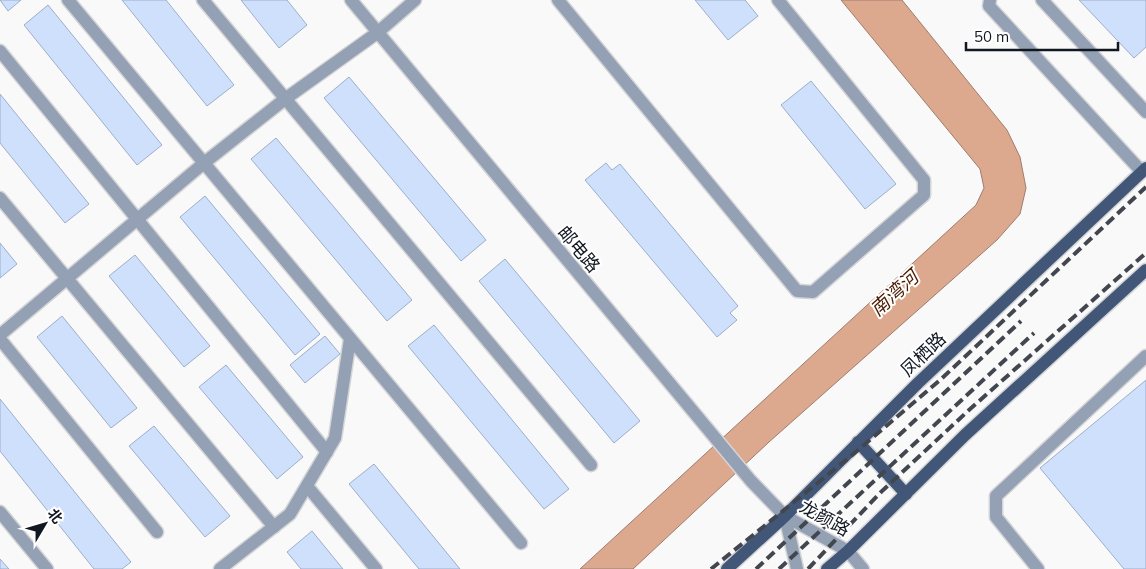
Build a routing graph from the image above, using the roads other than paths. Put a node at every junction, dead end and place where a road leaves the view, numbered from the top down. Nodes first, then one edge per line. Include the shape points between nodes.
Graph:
1 (68, 0) edge
2 (203, 0) edge
3 (351, 0) edge
4 (415, 0) edge
5 (558, 0) edge
6 (778, 0) edge
7 (990, 0) edge
8 (1042, 0) edge
9 (377, 33) junction
10 (0, 51) edge
11 (285, 99) junction
12 (1146, 112) edge
13 (204, 163) junction
14 (1144, 170) edge
15 (0, 198) edge
16 (137, 219) junction
17 (1146, 270) edge
18 (67, 279) junction
19 (0, 337) edge
20 (350, 339) junction
21 (1146, 356) edge
22 (858, 442) junction
23 (327, 452) junction
24 (592, 464) dead end
25 (307, 486) junction
26 (906, 494) junction
27 (0, 512) edge
28 (785, 516) junction
29 (274, 527) junction
30 (157, 532) dead end
31 (521, 543) dead end
32 (848, 551) junction
33 (47, 569) edge
34 (220, 569) edge
35 (376, 569) edge
36 (728, 569) edge
37 (797, 569) edge
38 (827, 569) edge
39 (863, 569) edge
40 (1038, 569) edge

1 - 13 street
2 - 11 street
3 - 9 street, 邮电路
4 - 9 street
5 - 6 street via 797,291 813,292 924,195 924,180
7 - 14 street via 989,6
8 - 12 street
9 - 11 street
9 - 28 street, 邮电路 via 750,481
10 - 16 street
11 - 13 street
11 - 24 street
13 - 16 street
13 - 20 street
14 - 22 main road, 凤栖路
15 - 18 street
16 - 18 street
16 - 23 street
17 - 26 main road
18 - 19 street
18 - 29 street
19 - 30 street
20 - 23 street via 335,438
20 - 31 street
21 - 40 street via 996,496 996,517
22 - 26 main road
22 - 28 main road, 凤栖路
23 - 25 street
25 - 29 street via 290,514
25 - 35 street
26 - 32 main road
27 - 33 street
28 - 32 street, 龙颜路
28 - 36 main road, 凤栖路
28 - 37 street, 龙颜路
29 - 34 street
32 - 38 main road
32 - 39 street, 龙颜路

